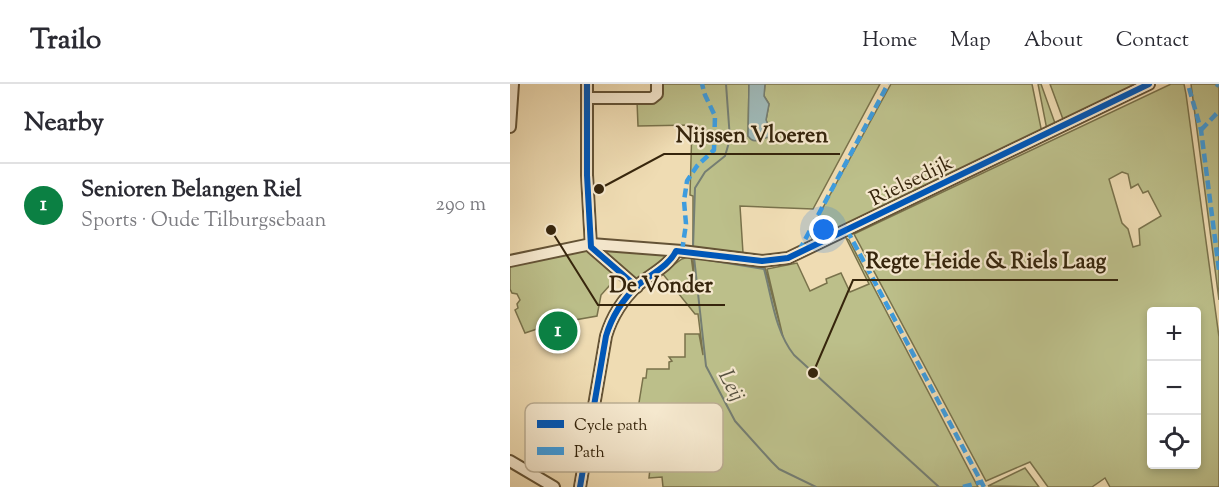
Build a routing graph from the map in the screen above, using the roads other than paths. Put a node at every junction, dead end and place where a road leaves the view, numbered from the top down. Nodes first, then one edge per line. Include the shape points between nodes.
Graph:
1 (513, 84) edge
2 (587, 84) edge
3 (657, 84) edge
4 (1149, 84) edge
5 (587, 98) junction
6 (510, 127) edge
7 (591, 244) junction
8 (676, 250) junction
9 (510, 261) edge
10 (637, 286) junction
11 (595, 403) edge
12 (510, 461) edge
13 (525, 470) edge
14 (529, 472) edge
15 (583, 472) edge
16 (554, 487) edge
17 (580, 487) edge

1 - 6 street
2 - 5 street
3 - 5 street via 657,94 652,98
4 - 8 street, Rielsedijk via 788,258 762,261
5 - 7 street
7 - 8 street, Rielsedijk
7 - 9 street, Rielsedijk
7 - 10 street
8 - 10 street via 672,259
10 - 11 street via 618,308 607,332
12 - 13 street
14 - 16 street
15 - 17 street

